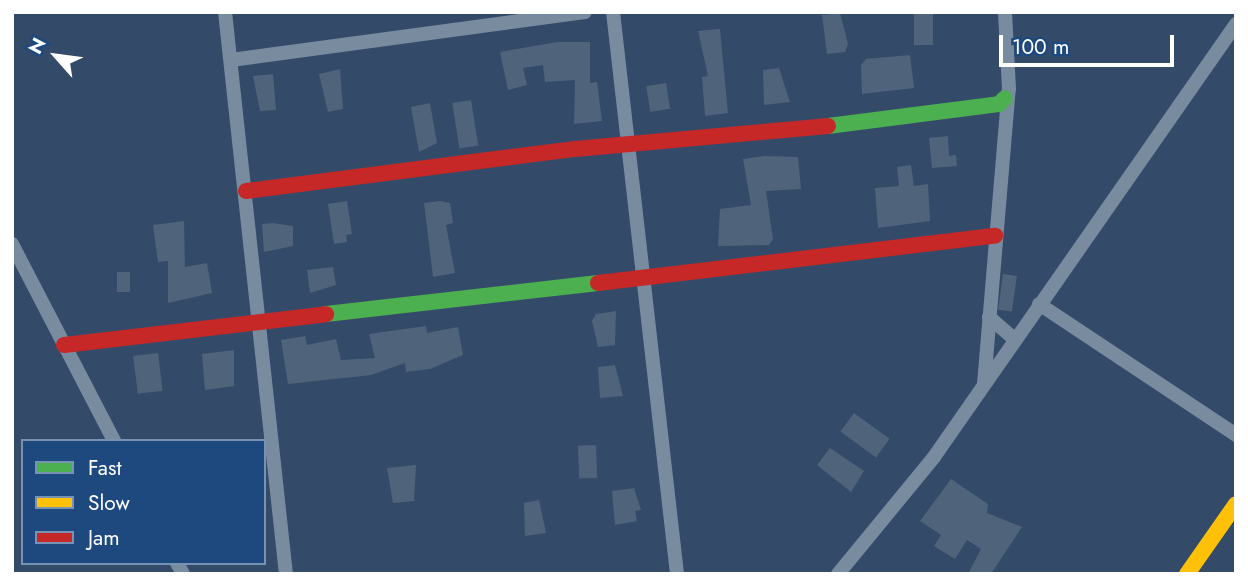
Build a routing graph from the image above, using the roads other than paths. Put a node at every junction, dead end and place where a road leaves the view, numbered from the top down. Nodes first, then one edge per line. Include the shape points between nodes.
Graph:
1 (225, 12) edge
2 (584, 12) edge
3 (612, 12) edge
4 (1005, 12) edge
5 (1236, 24) edge
6 (231, 60) junction
7 (1006, 98) junction
8 (624, 145) junction
9 (246, 191) junction
10 (995, 236) junction
11 (12, 244) edge
12 (641, 276) junction
13 (1039, 304) junction
14 (989, 317) junction
15 (257, 322) junction
16 (1014, 340) junction
17 (64, 345) junction
18 (984, 385) junction
19 (1236, 435) edge
20 (113, 439) edge
21 (1236, 504) edge
22 (286, 574) edge
23 (677, 574) edge
24 (838, 574) edge
25 (1187, 574) edge

1 - 6 street
2 - 6 street
3 - 8 street
4 - 7 street
5 - 13 street
6 - 9 street
7 - 8 street via 986,106
7 - 10 street
8 - 9 street
8 - 12 street
9 - 15 street
10 - 12 street
10 - 14 street
11 - 17 street
12 - 15 street
12 - 23 street
13 - 16 street
13 - 19 street
14 - 16 street
14 - 18 street
15 - 17 street
15 - 22 street
16 - 18 street
17 - 20 street
18 - 24 street via 934,457
21 - 25 street

